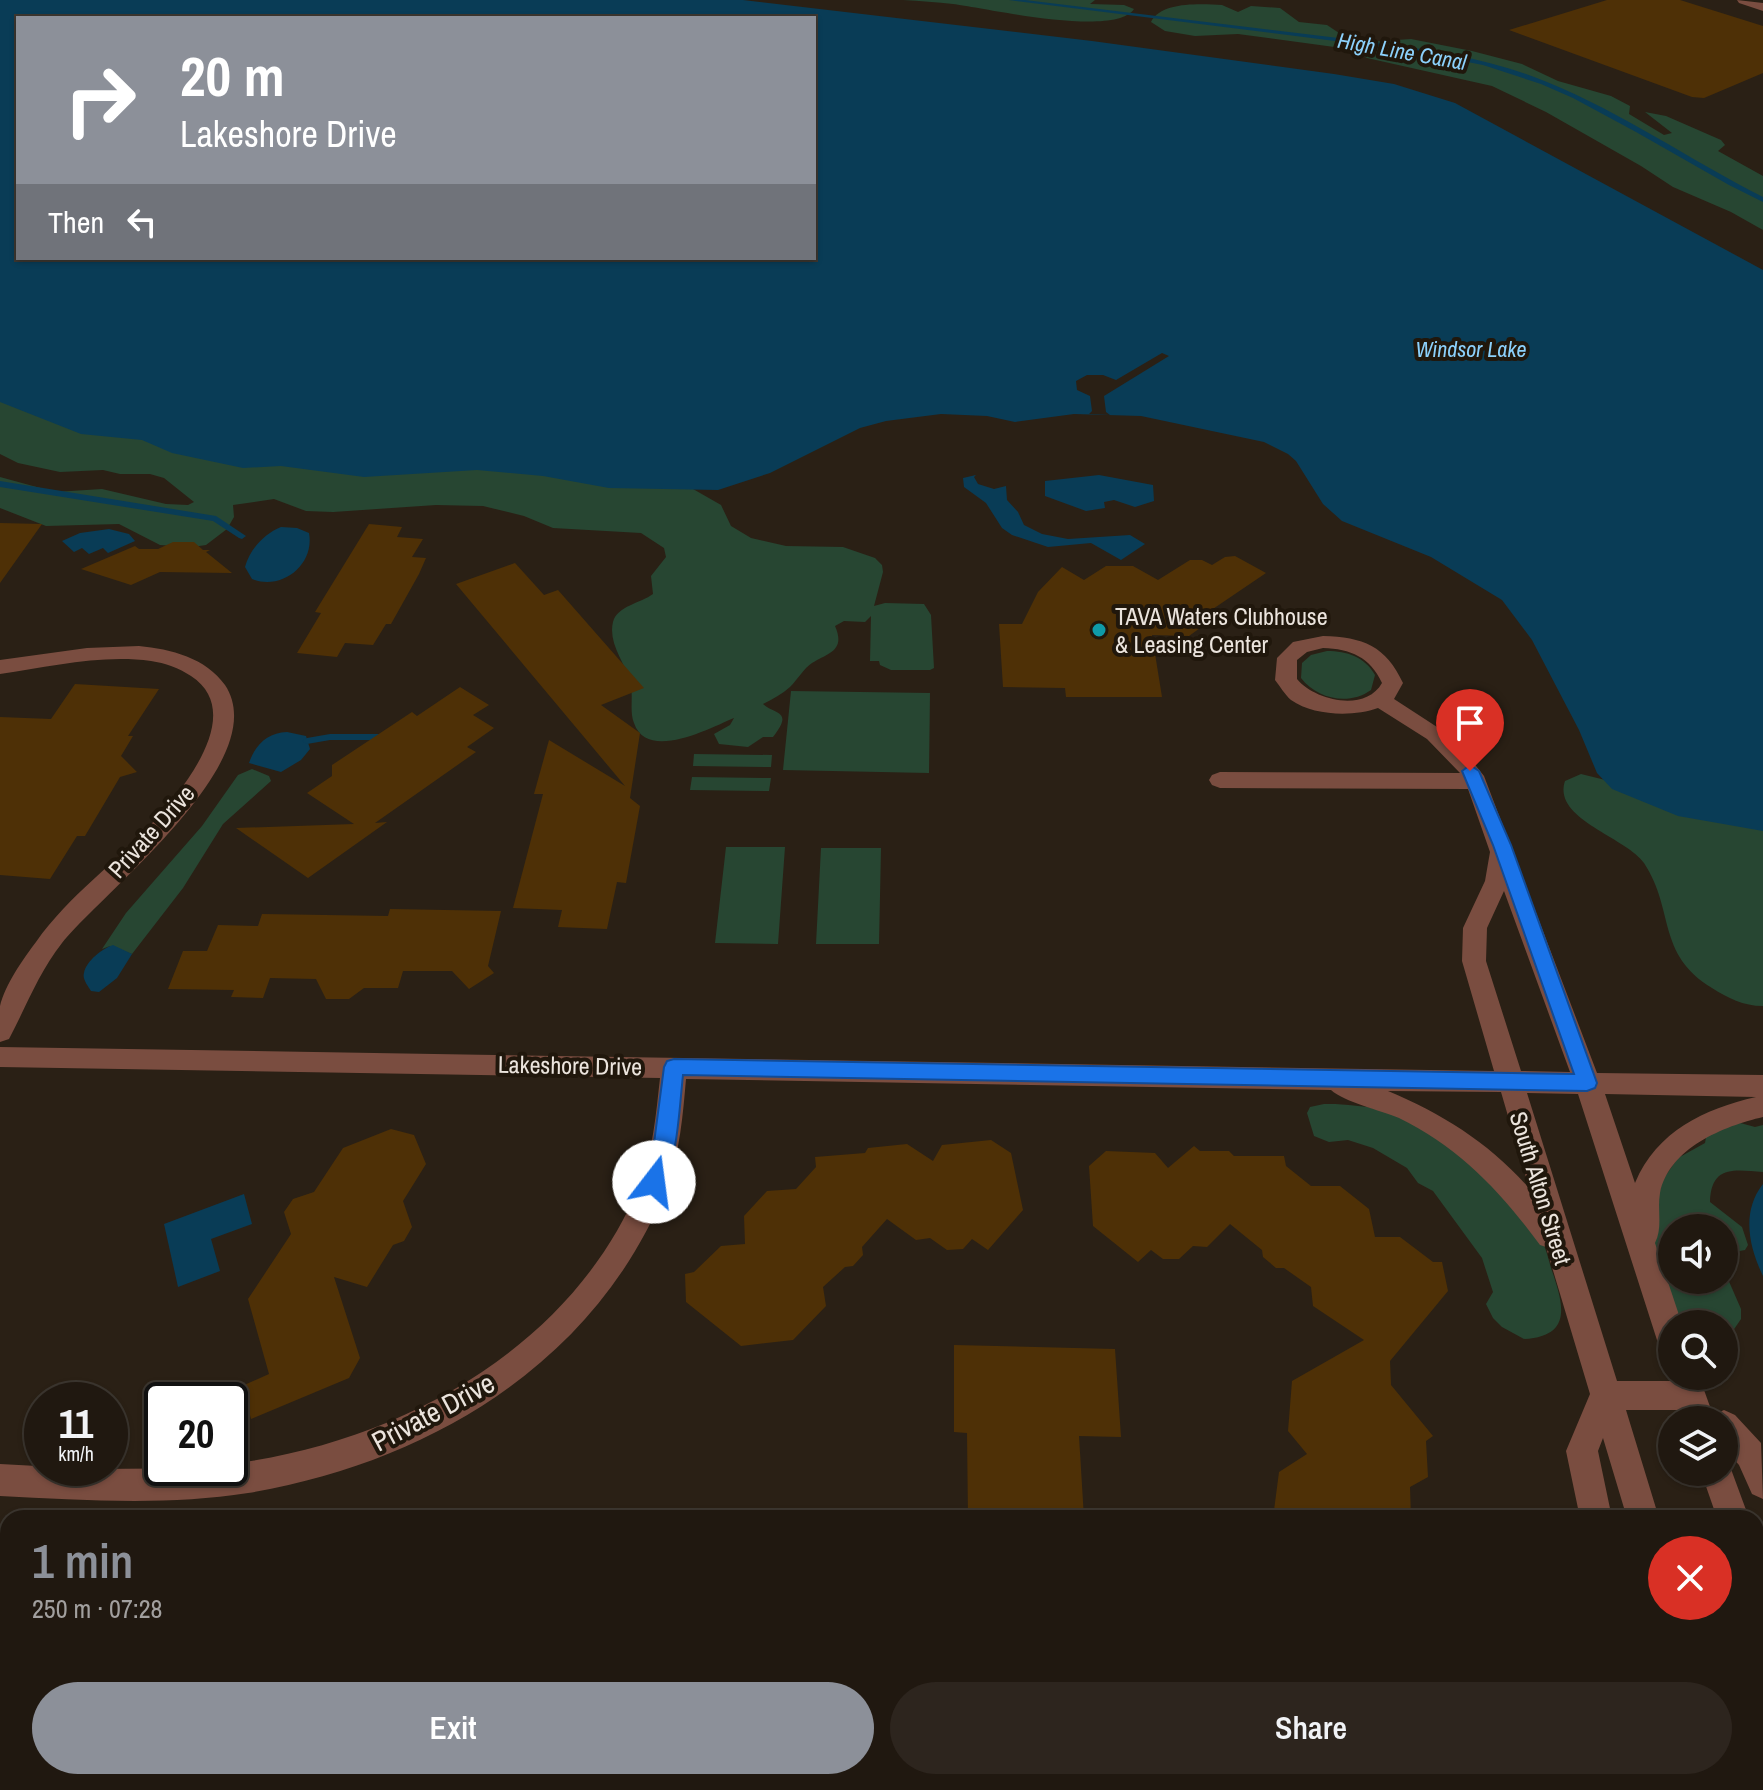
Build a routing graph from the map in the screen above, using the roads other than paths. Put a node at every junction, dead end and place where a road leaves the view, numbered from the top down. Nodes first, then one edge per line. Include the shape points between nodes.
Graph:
1 (1743, 0) edge
2 (1763, 7) edge
3 (0, 667) edge
4 (1380, 700) junction
5 (1220, 780) dead end
6 (1476, 781) junction
7 (1502, 845) junction
8 (0, 1032) edge
9 (0, 1057) edge
10 (674, 1067) junction
11 (1317, 1077) junction
12 (1508, 1080) junction
13 (1587, 1083) junction
14 (1763, 1086) edge
15 (1763, 1106) edge
16 (1561, 1253) junction
17 (1644, 1253) junction
18 (1662, 1310) edge
19 (1605, 1395) junction
20 (1691, 1397) edge
21 (1738, 1441) edge
22 (0, 1480) edge
23 (1763, 1483) edge
24 (1722, 1486) edge
25 (1594, 1510) edge
26 (1641, 1510) edge
27 (1730, 1510) edge

1 - 2 street
3 - 8 street, Private Drive via 111,653 168,656 201,674 218,694 225,717 215,747 183,802 56,934 26,978
4 - 4 street via 1391,687 1390,675 1365,650 1323,642 1300,647 1287,658 1284,671 1289,683 1315,702 1348,709
4 - 6 street via 1443,738
5 - 6 street
6 - 7 street
7 - 12 street, South Alton Street via 1499,879 1477,917 1472,941 1477,977
7 - 13 street
9 - 10 street, Lakeshore Drive
10 - 11 street, Lakeshore Drive
10 - 22 street, Private Drive via 657,1173 616,1259 557,1329 467,1400 370,1447 259,1475 161,1484
11 - 12 street, Lakeshore Drive
11 - 16 street via 1399,1105 1460,1140 1505,1179
12 - 13 street, Lakeshore Drive
12 - 16 street, South Alton Street
13 - 14 street, Lakeshore Drive
13 - 17 street
15 - 17 street via 1710,1122 1668,1152 1649,1185
16 - 19 street, South Alton Street
17 - 18 street
19 - 20 street
19 - 25 street via 1582,1451
19 - 26 street, South Alton Street
21 - 23 street
24 - 27 street

